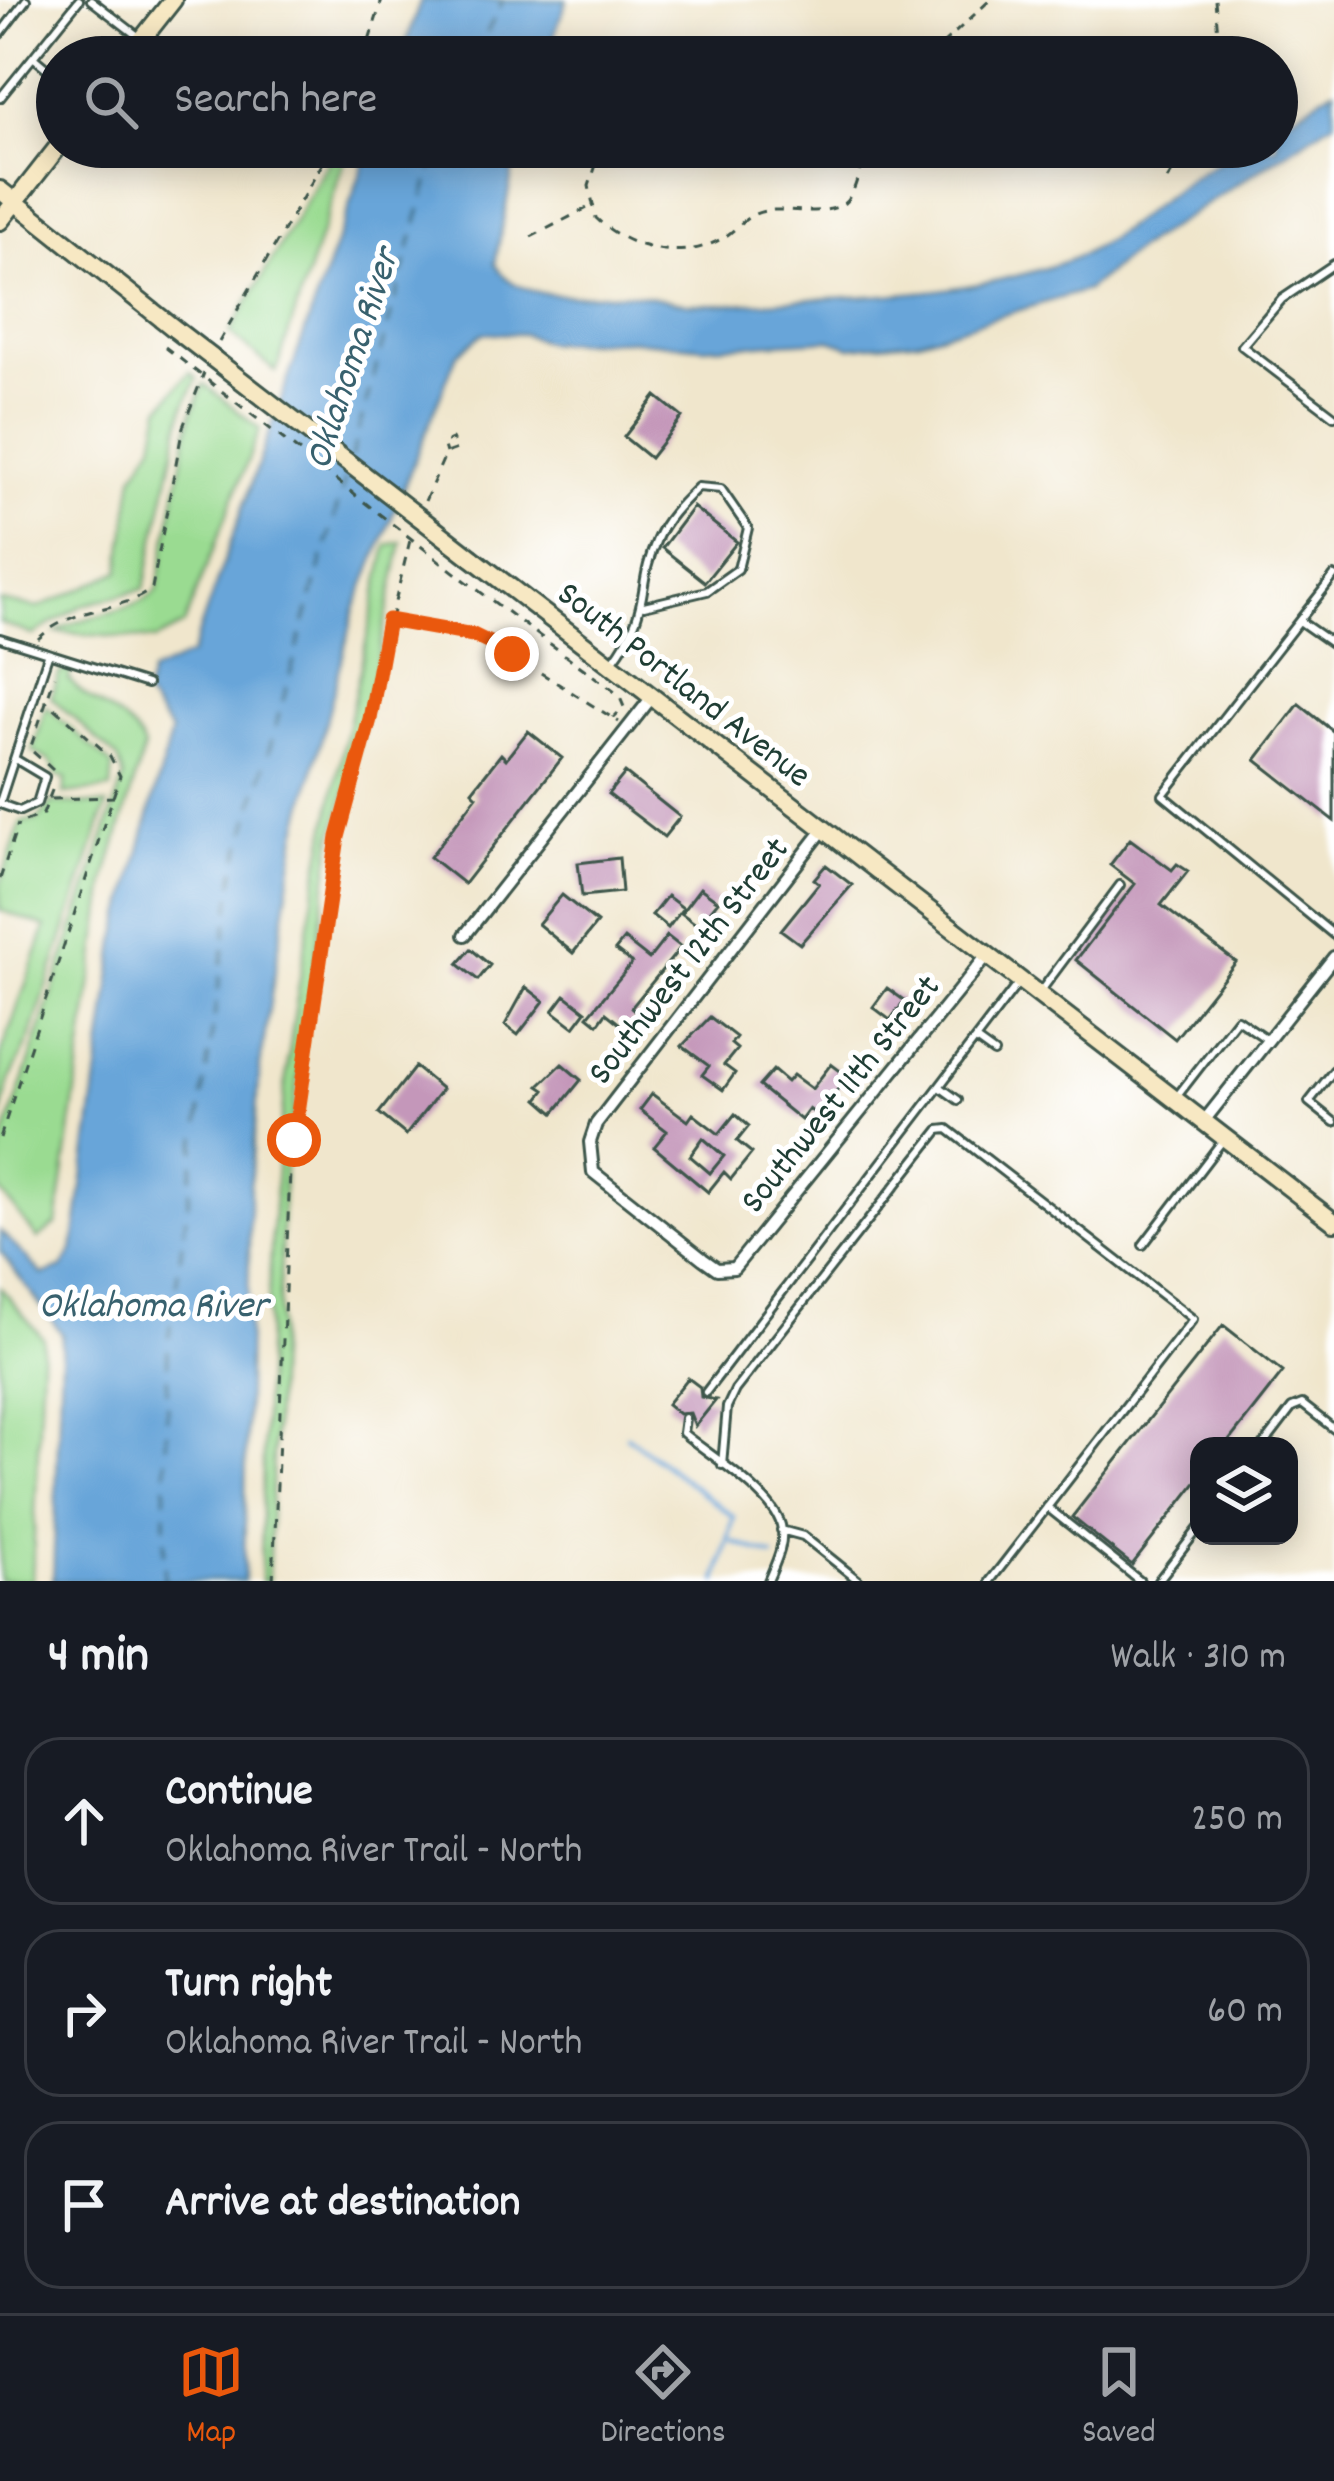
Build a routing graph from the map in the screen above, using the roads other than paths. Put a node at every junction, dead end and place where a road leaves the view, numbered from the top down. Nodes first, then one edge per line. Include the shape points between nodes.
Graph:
1 (26, 0) edge
2 (79, 0) edge
3 (91, 0) edge
4 (173, 0) edge
5 (0, 34) edge
6 (50, 36) edge
7 (138, 36) edge
8 (144, 36) edge
9 (36, 53) edge
10 (33, 57) junction
11 (36, 59) edge
12 (0, 98) edge
13 (37, 168) edge
14 (8, 196) edge
15 (0, 221) edge
16 (1334, 263) edge
17 (1334, 416) edge
18 (1334, 576) edge
19 (644, 607) junction
20 (1301, 622) junction
21 (0, 638) edge
22 (1334, 645) edge
23 (48, 655) junction
24 (610, 665) junction
25 (147, 683) dead end
26 (652, 697) junction
27 (14, 759) junction
28 (4, 780) edge
29 (0, 803) edge
30 (824, 830) junction
31 (1120, 885) dead end
32 (465, 934) dead end
33 (1334, 935) edge
34 (989, 953) junction
35 (1334, 957) edge
36 (1021, 979) junction
37 (1039, 993) junction
38 (976, 1040) junction
39 (1268, 1040) junction
40 (994, 1053) dead end
41 (1334, 1070) edge
42 (940, 1087) junction
43 (1175, 1098) junction
44 (958, 1100) dead end
45 (1204, 1121) junction
46 (1334, 1122) edge
47 (1225, 1137) junction
48 (1334, 1222) edge
49 (1143, 1245) dead end
50 (734, 1268) joint
51 (706, 1392) dead end
52 (685, 1418) dead end
53 (1334, 1429) edge
54 (1270, 1437) edge
55 (722, 1465) junction
56 (1047, 1508) junction
57 (781, 1530) junction
58 (1190, 1540) edge
59 (768, 1581) edge
60 (860, 1581) edge
61 (990, 1581) edge
62 (1140, 1581) edge
63 (1158, 1581) edge

1 - 5 lane
2 - 6 lane
3 - 7 lane
4 - 8 main road
9 - 10 lane
10 - 11 lane
10 - 12 lane
13 - 14 main road
14 - 15 main road
14 - 24 main road, South Portland Avenue, bridge
16 - 17 lane via 1282,298 1242,346
18 - 20 lane
19 - 19 lane via 655,542 672,513 698,487 721,489 748,529 738,569 707,590
19 - 24 lane
20 - 22 lane
20 - 33 lane via 1163,795
21 - 23 lane
23 - 25 lane
23 - 27 lane
24 - 26 main road, South Portland Avenue
26 - 30 main road, South Portland Avenue
26 - 32 street
27 - 28 lane
27 - 29 lane via 41,772 39,794 27,811
28 - 29 lane
30 - 34 main road, South Portland Avenue
30 - 50 street, Southwest 12th Street via 590,1142 593,1172 717,1269
31 - 37 lane
34 - 36 main road, South Portland Avenue
34 - 50 street, Southwest 11th Street
35 - 39 street
36 - 37 main road, South Portland Avenue
36 - 38 lane
37 - 43 main road, South Portland Avenue
38 - 40 lane
38 - 42 lane
39 - 43 lane via 1237,1019
39 - 45 street
41 - 46 lane via 1309,1102
42 - 44 lane
42 - 51 lane
43 - 45 main road, South Portland Avenue
45 - 47 main road, South Portland Avenue
47 - 48 main road, South Portland Avenue
47 - 49 lane
52 - 55 lane via 680,1430
53 - 54 lane via 1302,1404
55 - 56 lane via 735,1390 944,1128 1193,1318
55 - 57 lane via 770,1505
56 - 61 lane
56 - 62 lane
57 - 59 lane
57 - 60 lane via 803,1535
58 - 63 lane

